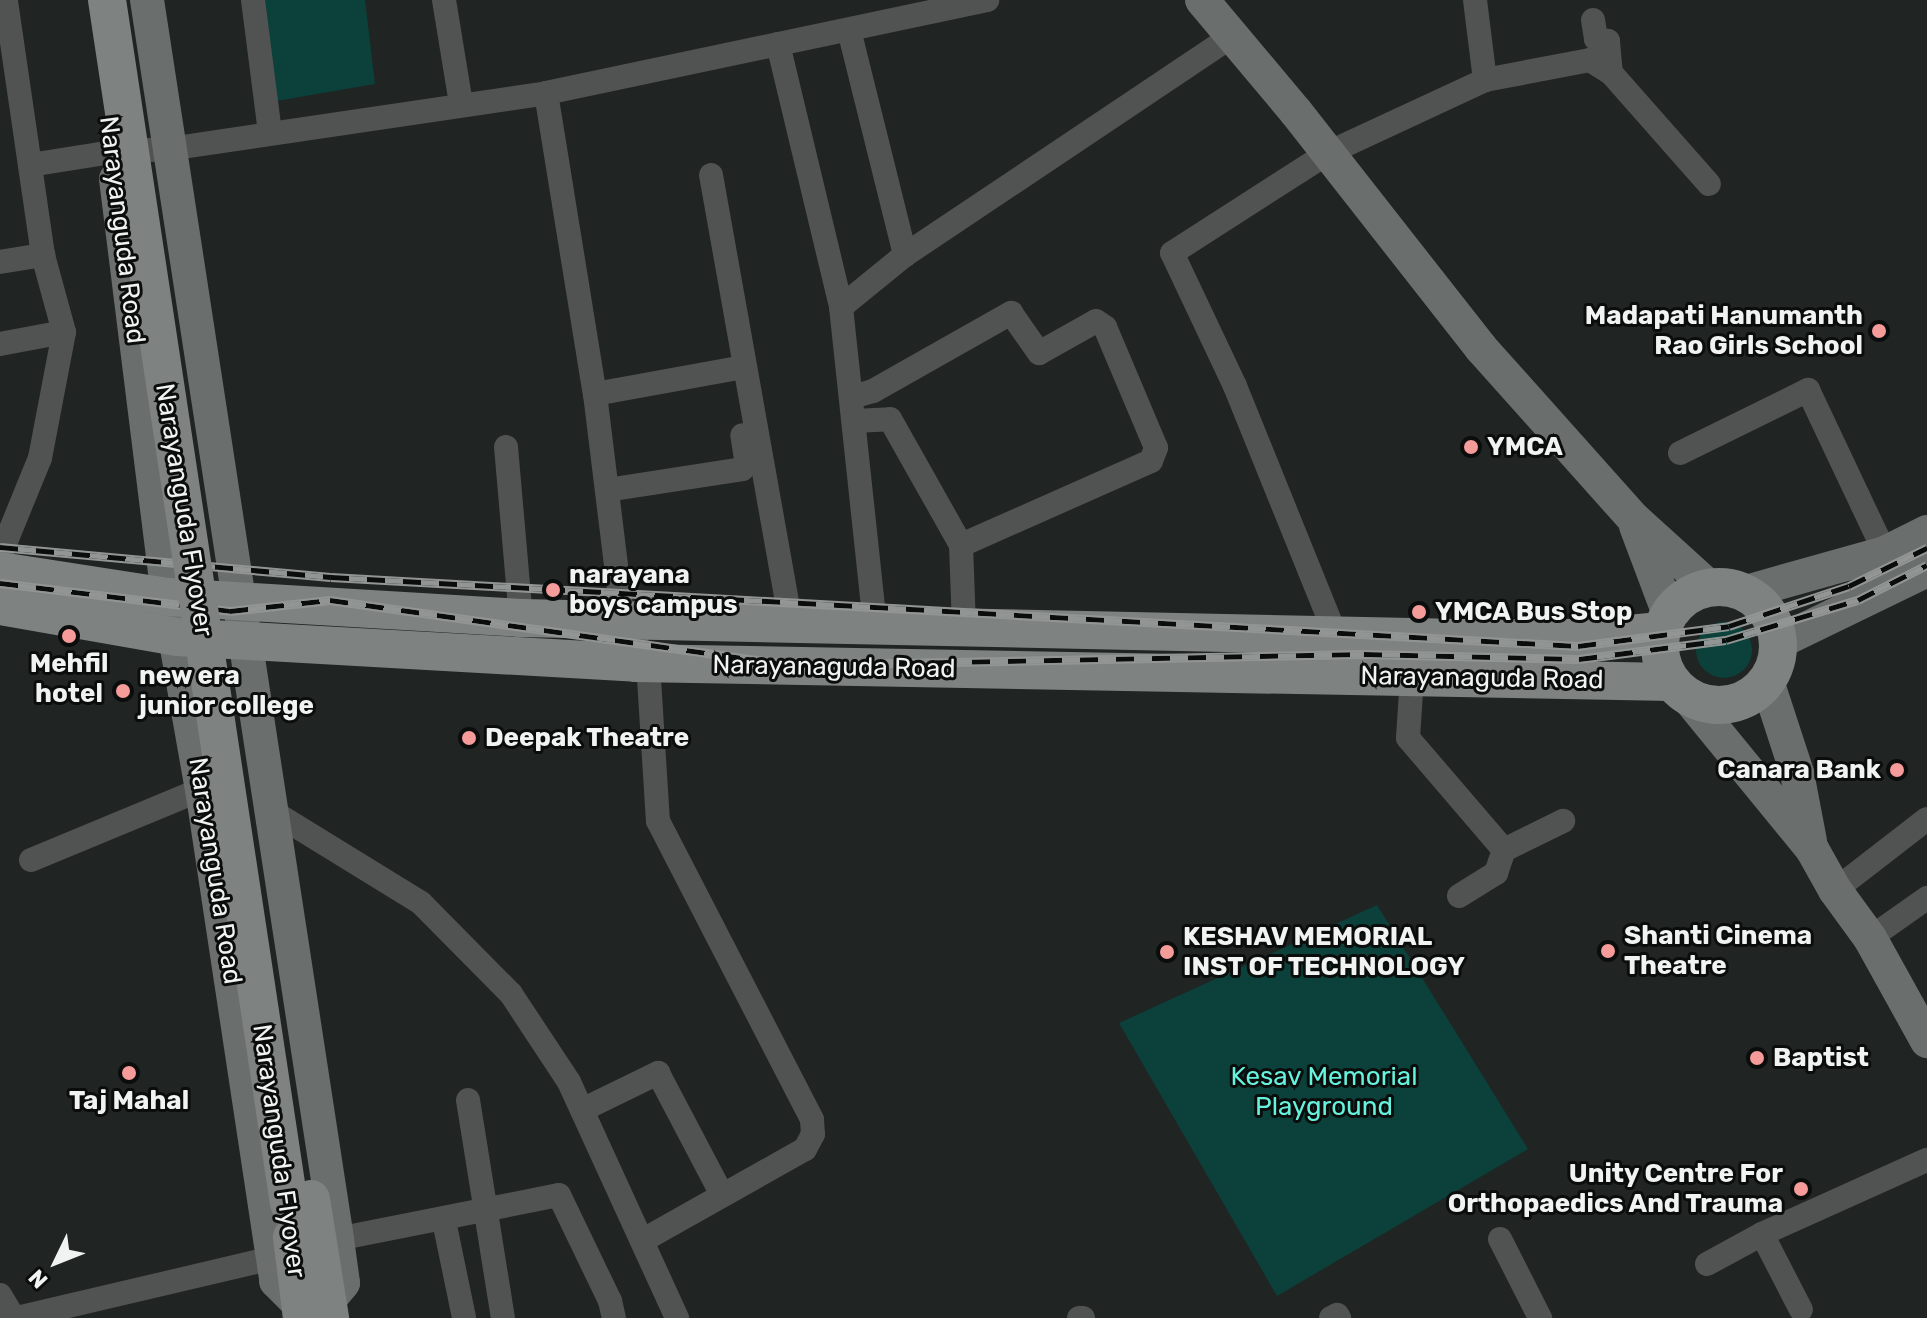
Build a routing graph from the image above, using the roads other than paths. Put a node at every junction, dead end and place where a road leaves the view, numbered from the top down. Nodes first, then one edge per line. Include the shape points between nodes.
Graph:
1 (6, 0) edge
2 (92, 0) edge
3 (107, 0) edge
4 (132, 0) edge
5 (147, 0) edge
6 (253, 0) edge
7 (444, 0) edge
8 (987, 0) edge
9 (1202, 0) edge
10 (1475, 0) edge
11 (1593, 20) dead end
12 (849, 30) junction
13 (1232, 36) junction
14 (778, 44) junction
15 (1611, 73) junction
16 (1485, 80) junction
17 (546, 93) junction
18 (461, 104) junction
19 (270, 133) junction
20 (169, 149) junction
21 (112, 152) junction
22 (1328, 153) junction
23 (30, 165) junction
24 (711, 175) dead end
25 (1709, 184) dead end
26 (43, 255) junction
27 (905, 255) junction
28 (0, 262) edge
29 (841, 307) junction
30 (64, 332) junction
31 (0, 344) edge
32 (737, 368) junction
33 (595, 394) junction
34 (853, 409) junction
35 (506, 447) dead end
36 (1680, 453) dead end
37 (607, 490) junction
38 (1634, 519) junction
39 (1927, 532) edge
40 (961, 545) junction
41 (1885, 553) junction
42 (0, 556) edge
43 (1927, 570) edge
44 (0, 571) edge
45 (1709, 587) junction
46 (1746, 592) junction
47 (168, 597) junction
48 (241, 601) junction
49 (0, 606) edge
50 (521, 618) junction
51 (623, 621) junction
52 (1664, 621) junction
53 (791, 626) junction
54 (875, 627) junction
55 (964, 628) junction
56 (1271, 635) junction
57 (1336, 636) junction
58 (177, 637) junction
59 (246, 642) junction
60 (1779, 642) junction
61 (648, 663) junction
62 (1271, 674) junction
63 (1412, 676) junction
64 (1767, 681) junction
65 (1679, 688) junction
66 (202, 789) junction
67 (270, 810) junction
68 (1927, 819) edge
69 (1563, 821) dead end
70 (1812, 849) junction
71 (1504, 850) junction
72 (31, 860) dead end
73 (1835, 890) junction
74 (1459, 896) dead end
75 (1927, 898) edge
76 (1870, 938) junction
77 (1927, 1041) edge
78 (468, 1100) dead end
79 (582, 1110) junction
80 (1927, 1160) edge
81 (722, 1195) junction
82 (300, 1201) junction
83 (486, 1212) junction
84 (444, 1221) junction
85 (1762, 1234) junction
86 (337, 1239) junction
87 (1500, 1239) dead end
88 (642, 1241) junction
89 (273, 1258) junction
90 (1707, 1264) dead end
91 (0, 1295) edge
92 (1801, 1310) dead end
93 (315, 1311) edge
94 (15, 1318) edge
95 (464, 1318) edge
96 (503, 1318) edge
97 (614, 1318) edge
98 (677, 1318) edge
99 (1331, 1318) edge
100 (1339, 1318) edge
101 (1540, 1318) edge

1 - 23 street
2 - 21 street, Narayanguda Road
3 - 82 main road, Narayanguda Flyover, bridge
4 - 82 main road, Narayanguda Flyover
5 - 20 street
6 - 19 street
7 - 18 street
8 - 12 street
9 - 13 street
10 - 16 street
11 - 15 street via 1596,39 1608,41
12 - 14 street
12 - 27 street
13 - 22 street
13 - 27 street
14 - 17 street
14 - 29 street
15 - 16 street via 1590,60
15 - 25 street
16 - 22 street
17 - 18 street
17 - 33 street
18 - 19 street
19 - 20 street
20 - 21 street
20 - 48 street
21 - 23 street
21 - 47 street, Narayanguda Road
22 - 38 street via 1481,348
22 - 57 street via 1172,253 1235,386
23 - 26 street
24 - 32 street
26 - 28 street
26 - 30 street
27 - 29 street
29 - 34 street
30 - 31 street
30 - 42 street via 40,458
32 - 33 street
32 - 37 street via 747,465
32 - 53 street
33 - 37 street
34 - 40 street via 890,419
34 - 40 street via 873,391 1011,313 1039,353 1096,321 1105,327 1156,448 1151,461
34 - 54 street
35 - 50 street
36 - 41 street via 1808,390
37 - 51 street
38 - 45 street
38 - 52 street
39 - 41 street
40 - 55 street
41 - 46 street
43 - 60 street
44 - 47 main road, Narayanaguda Road
45 - 46 main road
45 - 52 main road via 1687,595
46 - 60 main road via 1774,622
47 - 48 main road, Narayanaguda Road
47 - 58 street, Narayanguda Road
48 - 50 main road, Narayanaguda Road
48 - 59 street
49 - 58 main road, Narayanaguda Road
50 - 51 main road, Narayanaguda Road
51 - 53 main road, Narayanaguda Road
51 - 61 street
52 - 57 main road, Narayanaguda Road via 1585,638
52 - 65 main road via 1661,658
53 - 54 main road, Narayanaguda Road
54 - 55 main road, Narayanaguda Road
55 - 56 main road, Narayanaguda Road
56 - 57 main road, Narayanaguda Road
56 - 62 main road
58 - 59 main road, Narayanaguda Road
58 - 66 street, Narayanguda Road
59 - 61 main road, Narayanaguda Road
59 - 67 street
60 - 64 main road
61 - 62 main road, Narayanaguda Road
61 - 81 street via 658,821 812,1120 813,1134 805,1149
62 - 63 main road, Narayanaguda Road
63 - 65 main road, Narayanaguda Road
63 - 71 street via 1408,738
64 - 65 main road via 1738,703 1711,704
64 - 70 street via 1797,773
65 - 70 street
66 - 72 street
66 - 89 street, Narayanguda Road
67 - 79 street via 421,903 511,994
67 - 86 street
68 - 73 street
69 - 71 street
70 - 73 street
71 - 74 street via 1496,873
73 - 76 street
75 - 76 street
76 - 77 street
78 - 83 street
79 - 81 street via 658,1073
79 - 88 street
80 - 85 street
81 - 88 street
82 - 93 main road, Narayanguda Flyover
83 - 84 street
83 - 96 street
83 - 97 street via 559,1195
84 - 86 street
84 - 95 street
85 - 90 street
85 - 92 street
86 - 93 street via 343,1283
87 - 101 street
88 - 98 street
89 - 93 street, Narayanguda Road via 276,1281
89 - 94 street
91 - 94 street
99 - 100 street

